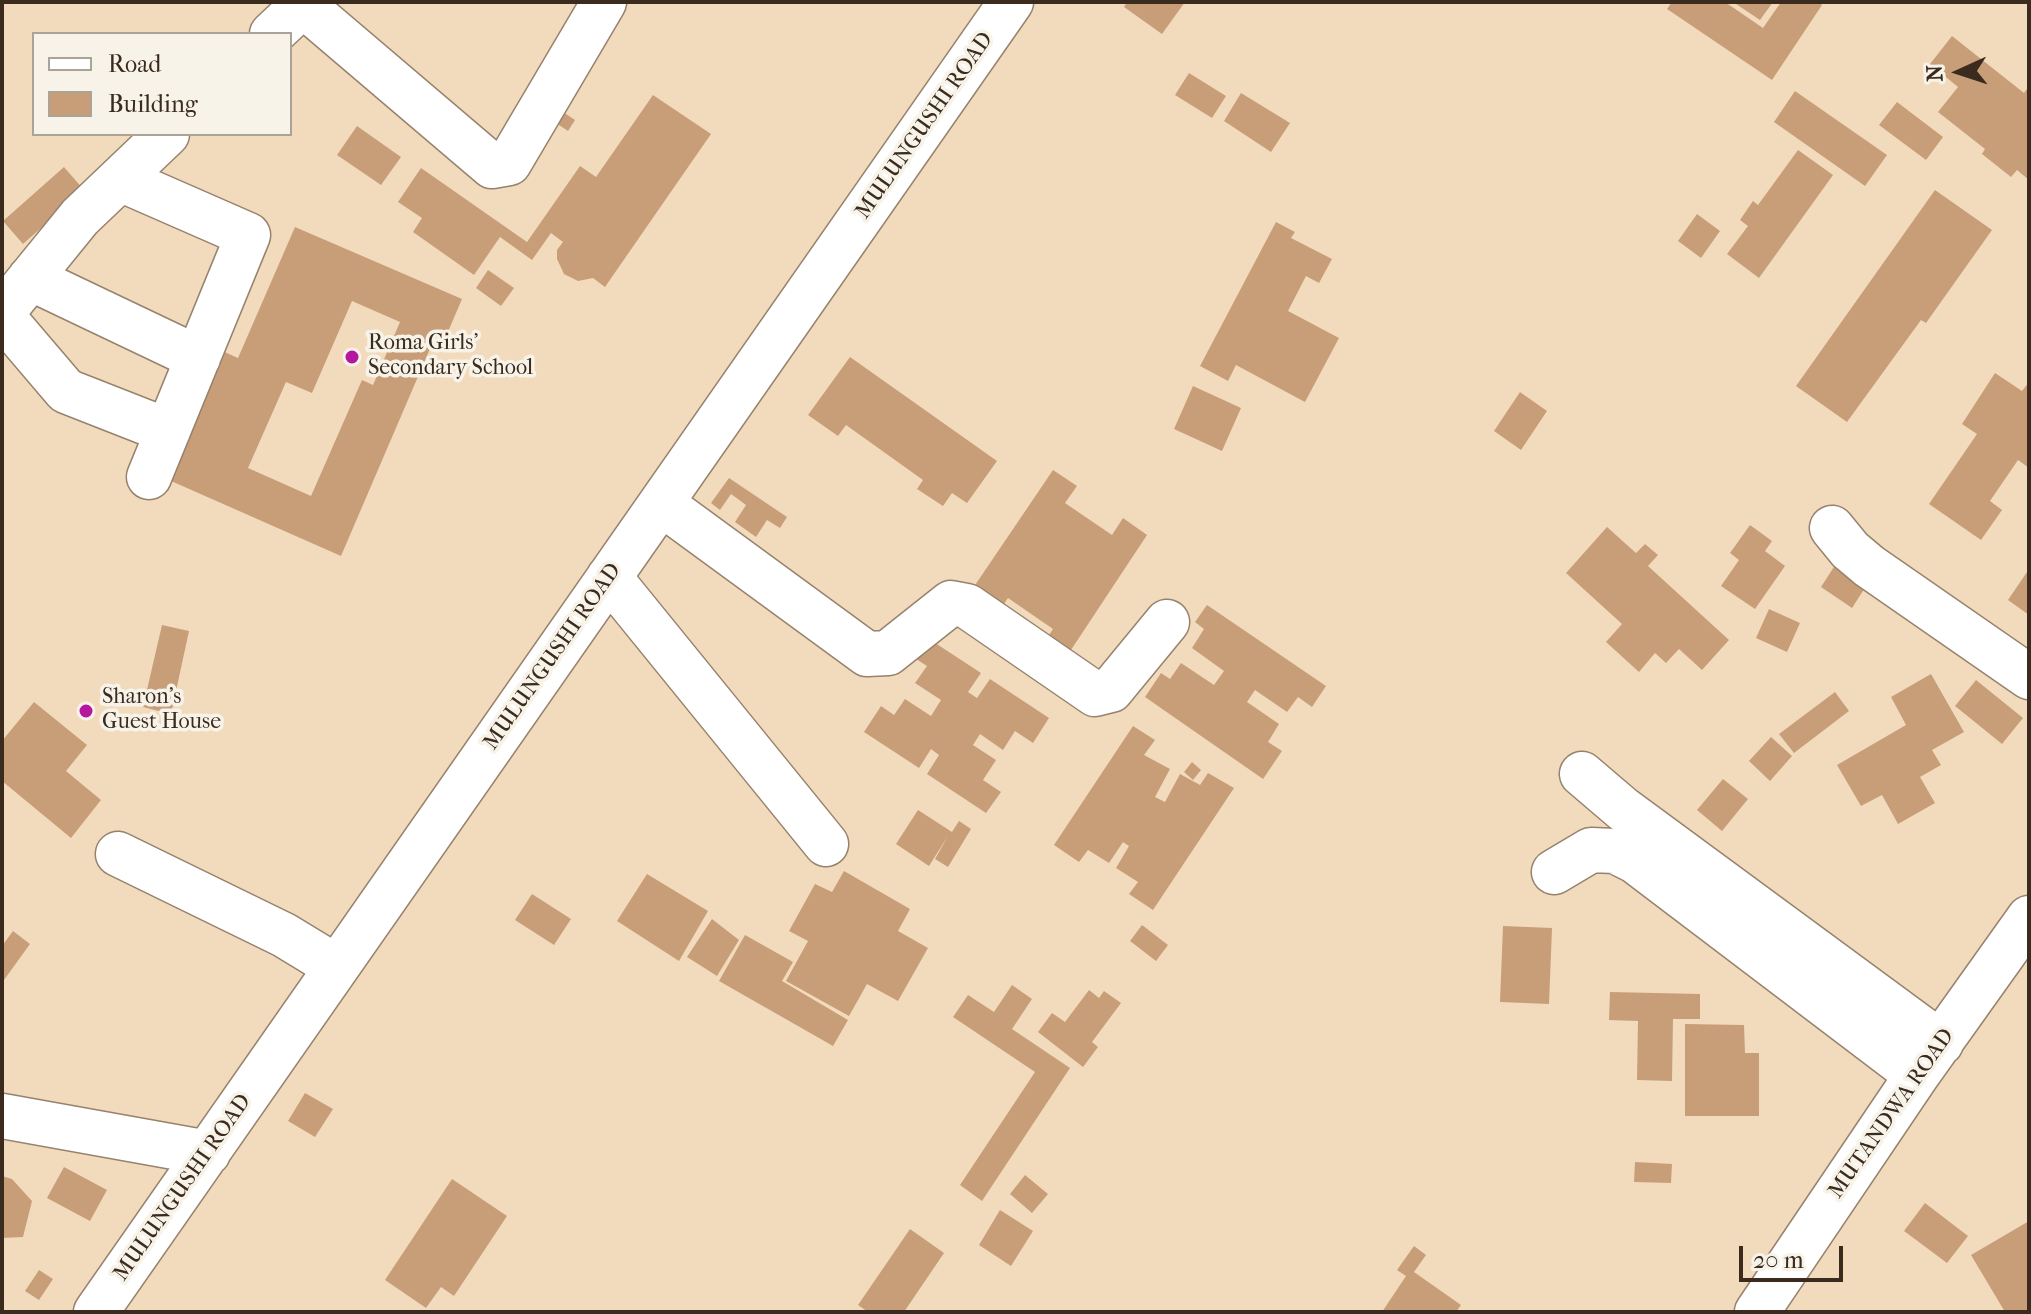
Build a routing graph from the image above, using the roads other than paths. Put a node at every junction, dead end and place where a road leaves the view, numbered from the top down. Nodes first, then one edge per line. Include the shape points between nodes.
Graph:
1 (604, 2) edge
2 (1011, 2) edge
3 (294, 14) edge
4 (165, 136) edge
5 (120, 179) junction
6 (30, 278) junction
7 (2, 314) edge
8 (198, 358) junction
9 (168, 431) junction
10 (149, 477) dead end
11 (662, 504) junction
12 (1832, 528) dead end
13 (609, 577) junction
14 (1167, 622) dead end
15 (2029, 677) edge
16 (1582, 774) dead end
17 (826, 844) dead end
18 (118, 854) dead end
19 (1554, 872) dead end
20 (2029, 918) edge
21 (335, 966) junction
22 (1929, 1059) junction
23 (2, 1116) edge
24 (208, 1153) junction
25 (96, 1312) edge
26 (1757, 1312) edge

1 - 3 street via 509,163 492,166
2 - 11 street, MULUNGUSHI ROAD
4 - 5 street
5 - 6 street via 80,217
5 - 8 street via 248,235
6 - 7 street
6 - 8 street
7 - 9 street via 66,391
8 - 9 street
9 - 10 street
11 - 13 street, MULUNGUSHI ROAD
11 - 14 street via 867,654 888,653 951,603 967,606 1095,694 1111,690
12 - 15 street via 1869,566
13 - 17 street
13 - 21 street, MULUNGUSHI ROAD
16 - 22 street
18 - 21 street via 284,935
19 - 22 street via 1591,850 1615,851
20 - 22 street, MUTANDWA ROAD
21 - 24 street, MULUNGUSHI ROAD
22 - 26 street, MUTANDWA ROAD
23 - 24 street
24 - 25 street, MULUNGUSHI ROAD

